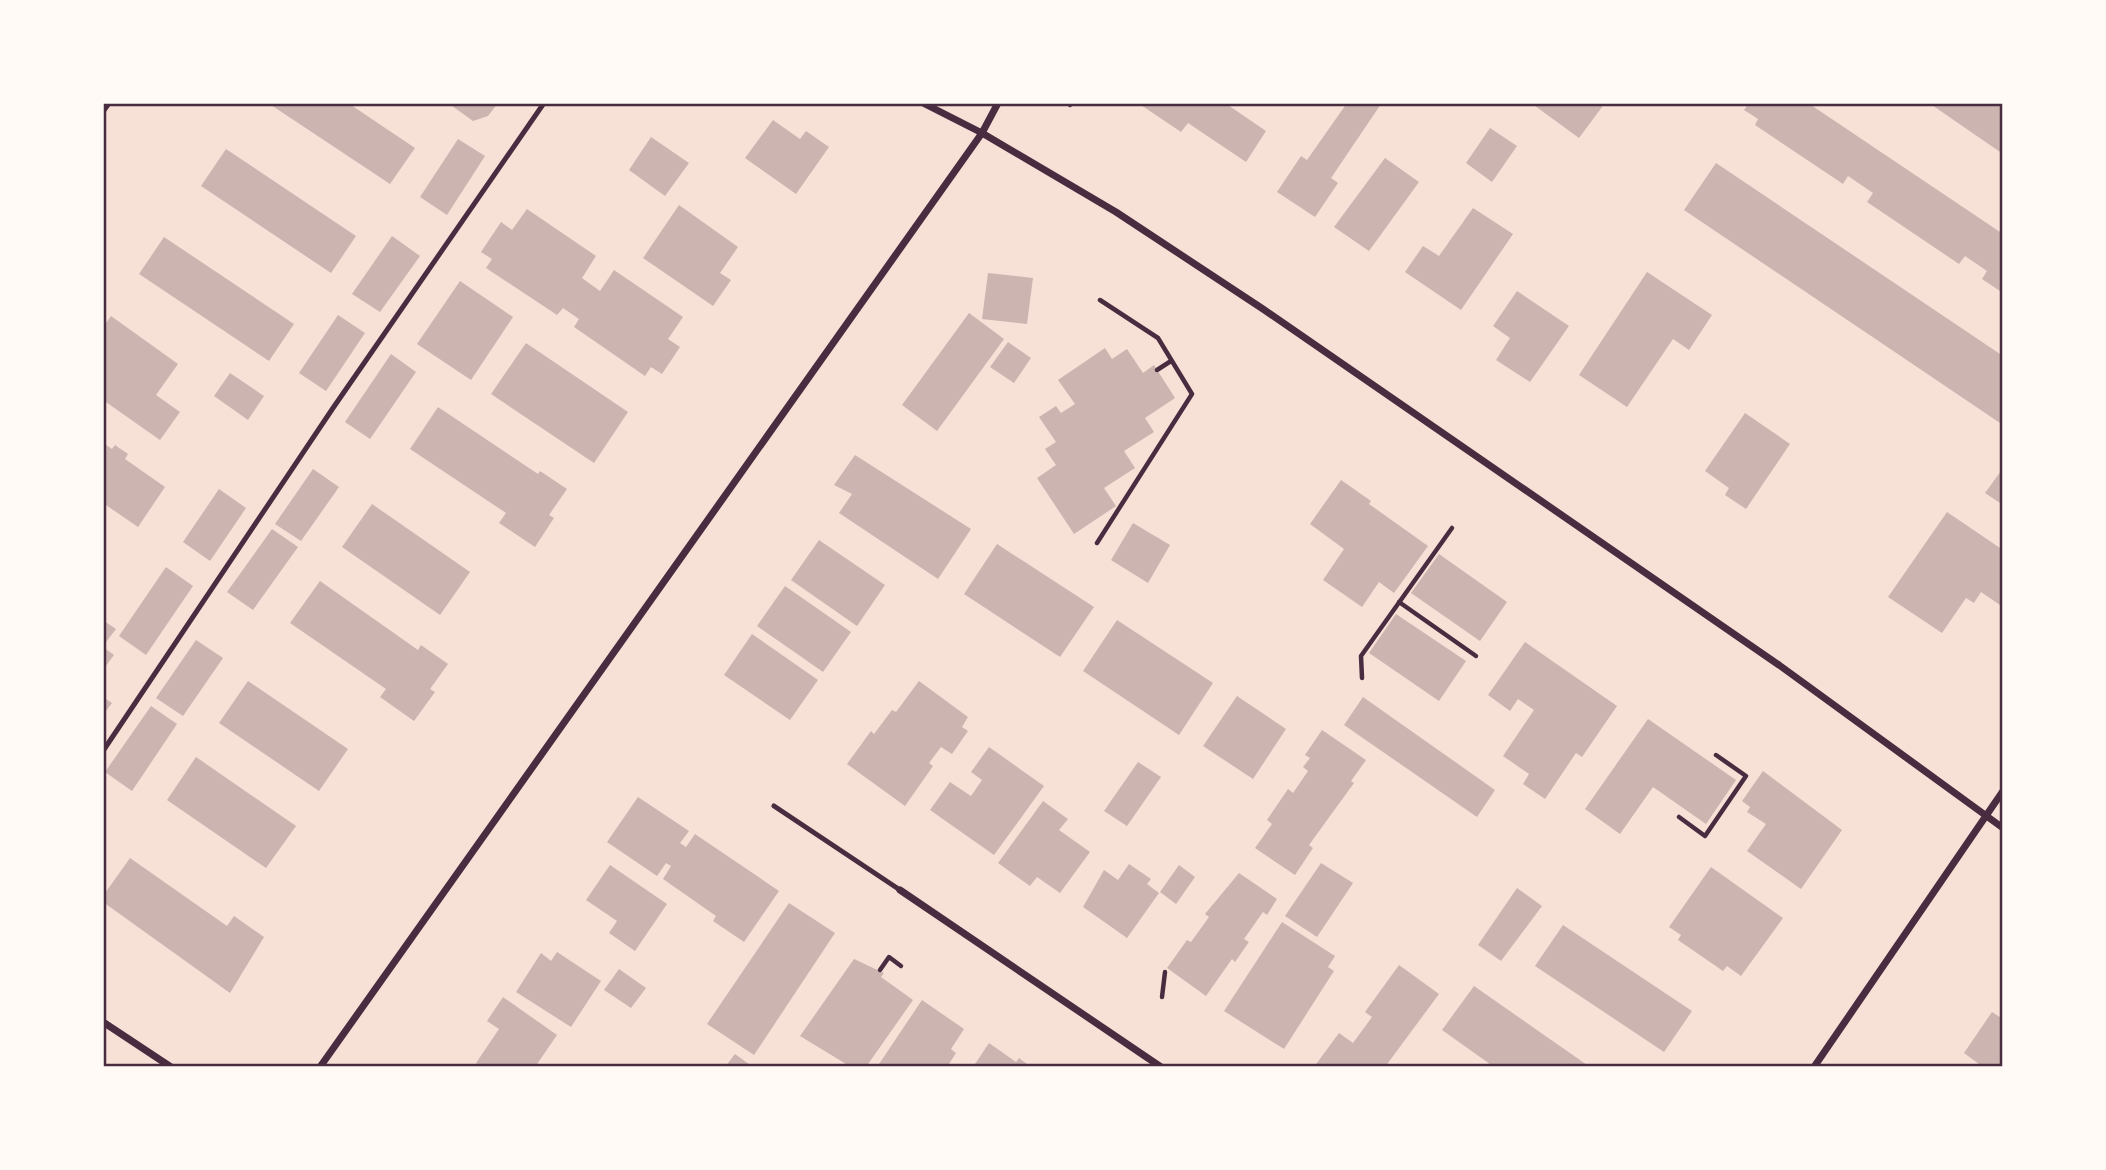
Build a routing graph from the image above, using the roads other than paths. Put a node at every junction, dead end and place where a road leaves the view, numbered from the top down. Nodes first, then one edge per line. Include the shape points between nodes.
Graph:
1 (108, 103) edge
2 (544, 103) edge
3 (923, 103) edge
4 (998, 103) edge
5 (103, 110) edge
6 (982, 133) junction
7 (103, 751) edge
8 (2003, 791) edge
9 (774, 806) dead end
10 (1985, 816) junction
11 (2003, 828) edge
12 (900, 890) joint
13 (103, 1022) edge
14 (171, 1067) edge
15 (320, 1067) edge
16 (1161, 1067) edge
17 (1814, 1067) edge

1 - 5 street
2 - 7 lane
3 - 6 street
4 - 6 street
6 - 10 street via 1116,212 1369,381 1779,665
6 - 15 street
8 - 10 street
9 - 12 lane
10 - 11 street
10 - 17 street
12 - 16 street
13 - 14 street

